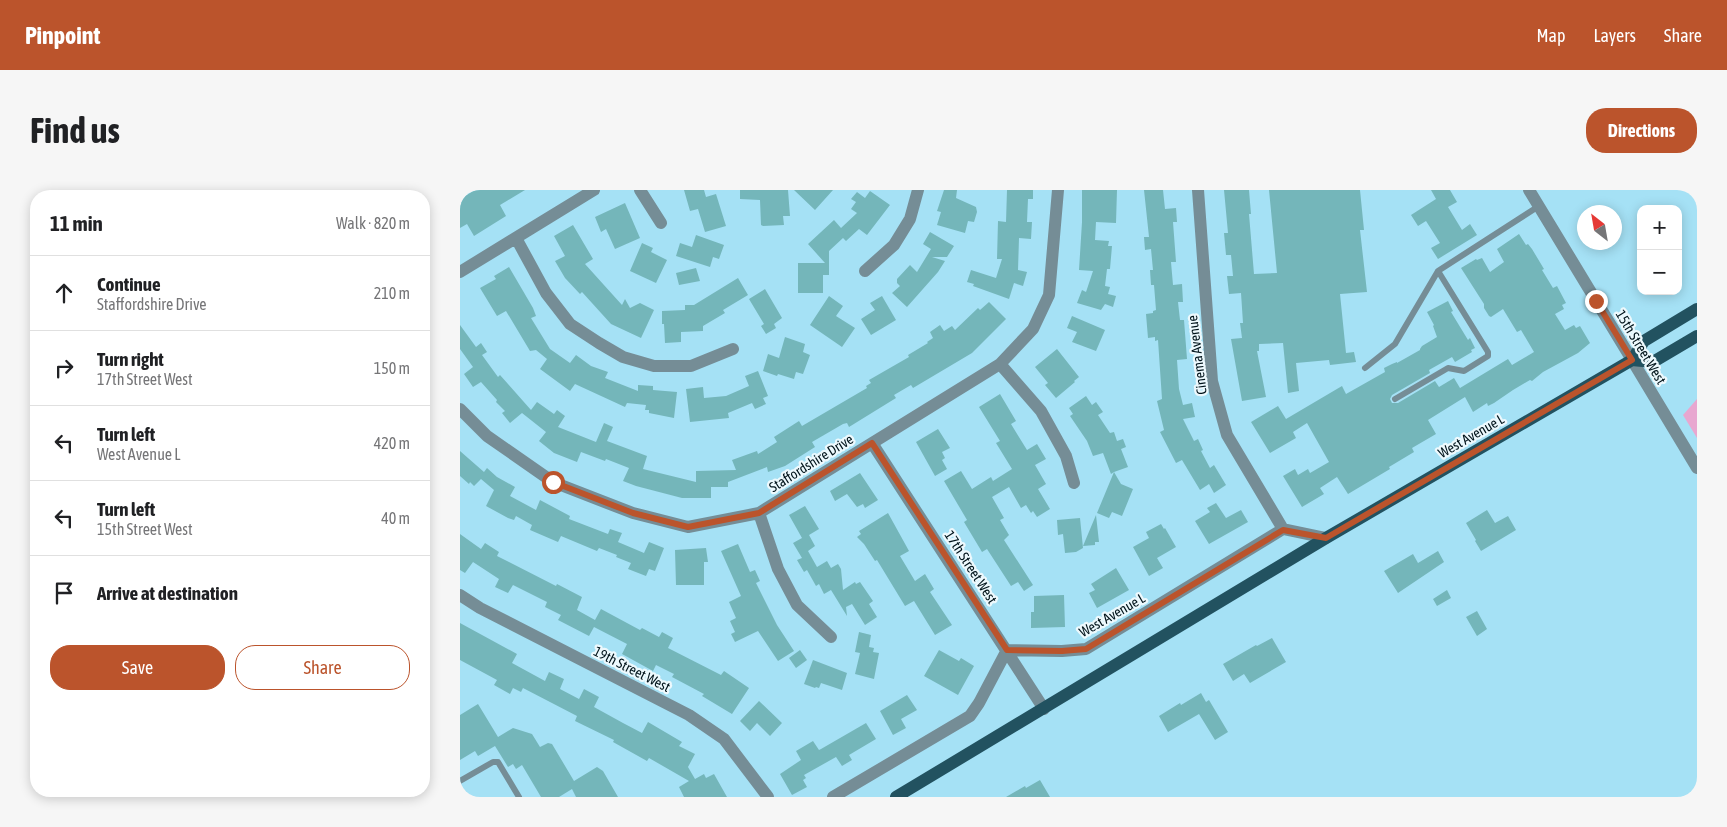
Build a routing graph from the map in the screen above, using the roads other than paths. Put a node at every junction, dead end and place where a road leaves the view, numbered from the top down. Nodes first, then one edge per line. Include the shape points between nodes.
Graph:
1 (594, 190) edge
2 (640, 190) edge
3 (918, 190) edge
4 (1058, 190) edge
5 (1198, 190) edge
6 (1530, 190) edge
7 (1539, 206) junction
8 (661, 223) dead end
9 (516, 238) junction
10 (865, 271) dead end
11 (1438, 271) junction
12 (460, 272) edge
13 (1697, 309) edge
14 (1697, 336) edge
15 (732, 350) dead end
16 (1632, 360) junction
17 (1000, 364) junction
18 (1365, 368) dead end
19 (1394, 400) dead end
20 (460, 409) edge
21 (872, 443) junction
22 (1697, 468) edge
23 (1074, 483) dead end
24 (759, 513) junction
25 (1283, 530) junction
26 (1326, 538) junction
27 (460, 595) edge
28 (831, 637) dead end
29 (1007, 650) junction
30 (1044, 709) junction
31 (460, 781) edge
32 (519, 797) edge
33 (768, 797) edge
34 (833, 797) edge
35 (896, 797) edge

1 - 9 street
2 - 8 street
3 - 10 street via 910,219 894,245
4 - 17 street, Staffordshire Drive via 1049,295 1033,329
5 - 25 street, Cinema Avenue via 1212,381 1227,435
6 - 7 street, 15th Street West
7 - 11 lane
7 - 16 street, 15th Street West
9 - 12 street
9 - 15 street via 546,293 570,324 624,357 654,366 691,366
11 - 18 lane via 1395,344
11 - 19 lane via 1488,356 1464,371 1448,368
13 - 16 main road, West Avenue L via 1644,340
14 - 16 main road via 1653,362
16 - 22 street, 15th Street West
16 - 26 main road, West Avenue L
17 - 21 street, Staffordshire Drive
17 - 23 street via 1041,411 1066,456
20 - 24 street, Staffordshire Drive via 487,436 553,482 633,513 688,527
21 - 24 street, Staffordshire Drive
21 - 29 street, 17th Street West
24 - 28 street via 778,569 797,605
25 - 26 street
25 - 29 street, West Avenue L via 1086,649
26 - 30 main road, West Avenue L
27 - 33 street, 19th Street West via 689,715 724,739
29 - 30 street, 17th Street West
29 - 34 street via 970,716
30 - 35 main road, West Avenue L
31 - 32 lane via 498,762

